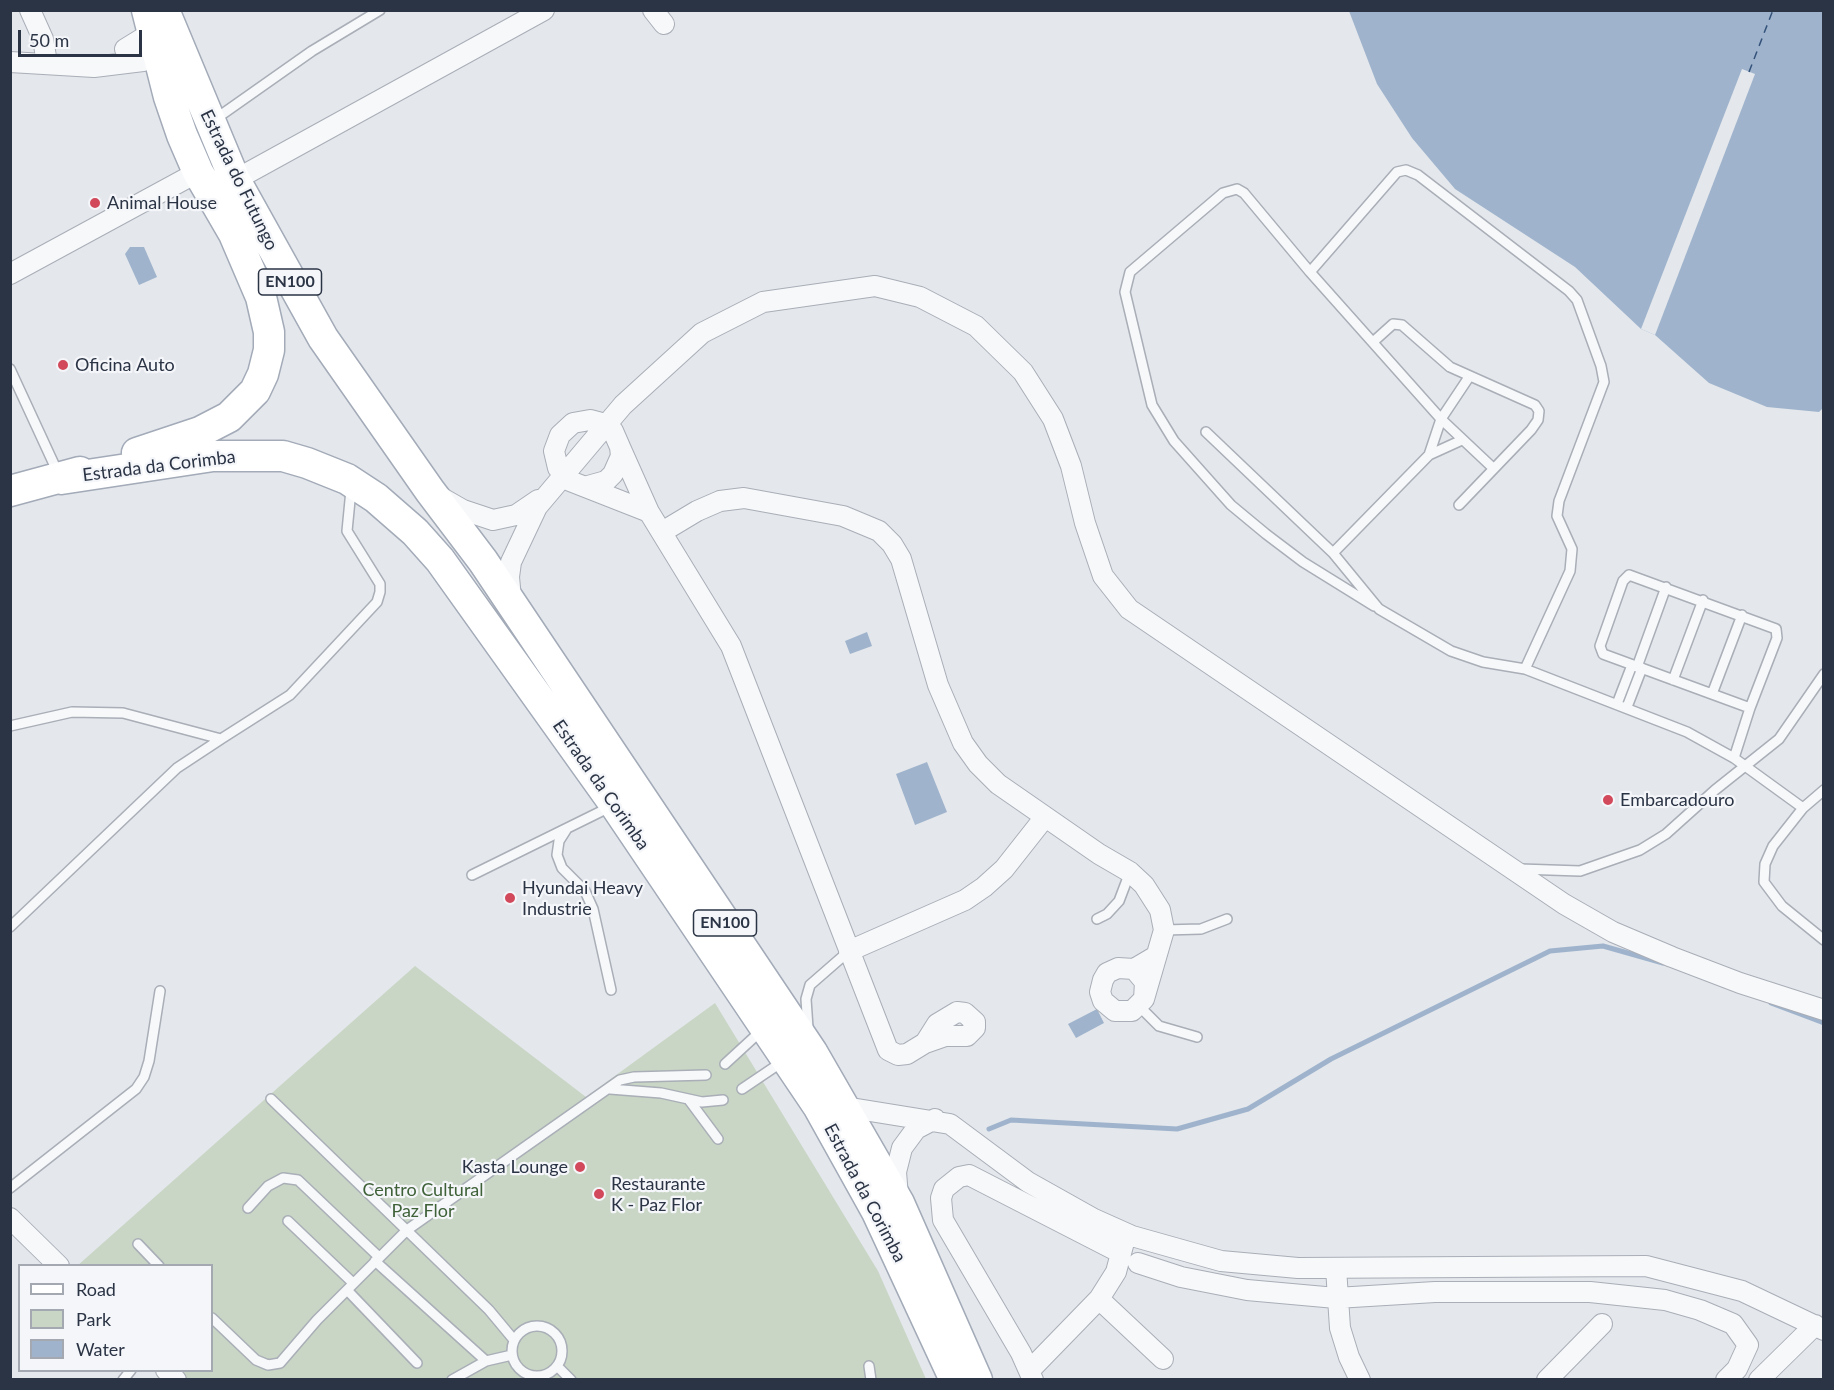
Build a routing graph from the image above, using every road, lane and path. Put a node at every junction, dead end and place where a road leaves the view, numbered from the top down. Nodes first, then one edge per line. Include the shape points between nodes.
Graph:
1 (30, 10) edge
2 (380, 10) edge
3 (544, 10) edge
4 (155, 27) edge
5 (10, 62) edge
6 (47, 63) junction
7 (94, 67) junction
8 (210, 123) junction
9 (198, 172) junction
10 (235, 180) junction
11 (1310, 272) junction
12 (10, 274) edge
13 (1373, 342) junction
14 (10, 369) edge
15 (1469, 377) junction
16 (1441, 419) junction
17 (605, 424) junction
18 (1206, 432) dead end
19 (1462, 440) junction
20 (620, 447) junction
21 (1429, 455) junction
22 (1493, 468) junction
23 (563, 476) junction
24 (61, 479) junction
25 (347, 479) junction
26 (588, 486) junction
27 (10, 491) edge
28 (430, 491) junction
29 (548, 494) junction
30 (1459, 505) dead end
31 (649, 512) junction
32 (662, 532) junction
33 (1333, 553) junction
34 (1666, 587) junction
35 (1703, 600) junction
36 (513, 609) junction
37 (1379, 609) junction
38 (1742, 615) junction
39 (1637, 667) junction
40 (1525, 669) junction
41 (1824, 674) edge
42 (1673, 680) junction
43 (1713, 694) junction
44 (1622, 706) junction
45 (1750, 708) junction
46 (10, 726) edge
47 (221, 739) junction
48 (1734, 758) junction
49 (1746, 767) junction
50 (1824, 790) edge
51 (615, 804) junction
52 (1803, 808) junction
53 (1045, 817) junction
54 (566, 830) junction
55 (1514, 869) junction
56 (1130, 872) junction
57 (472, 875) dead end
58 (1097, 919) dead end
59 (1227, 920) dead end
60 (10, 927) edge
61 (1164, 930) junction
62 (1824, 940) edge
63 (849, 951) junction
64 (1156, 956) junction
65 (1134, 969) junction
66 (611, 990) dead end
67 (160, 991) dead end
68 (1142, 1003) junction
69 (1824, 1010) edge
70 (766, 1026) junction
71 (1197, 1037) dead end
72 (925, 1043) dead end
73 (799, 1055) junction
74 (725, 1064) dead end
75 (706, 1075) dead end
76 (610, 1089) junction
77 (742, 1089) dead end
78 (271, 1100) dead end
79 (689, 1100) junction
80 (723, 1100) dead end
81 (845, 1107) junction
82 (934, 1119) junction
83 (718, 1139) dead end
84 (10, 1188) edge
85 (898, 1203) junction
86 (248, 1208) dead end
87 (10, 1218) edge
88 (288, 1221) dead end
89 (407, 1230) junction
90 (1136, 1237) junction
91 (138, 1244) dead end
92 (1129, 1258) junction
93 (377, 1259) junction
94 (57, 1264) edge
95 (157, 1264) edge
96 (1336, 1268) junction
97 (350, 1287) junction
98 (1336, 1298) junction
99 (1099, 1299) junction
100 (213, 1319) edge
101 (1602, 1324) dead end
102 (1821, 1324) edge
103 (514, 1340) junction
104 (512, 1355) junction
105 (1163, 1359) dead end
106 (486, 1360) junction
107 (417, 1362) dead end
108 (869, 1366) dead end
109 (558, 1367) junction
110 (1032, 1375) edge
111 (452, 1380) edge
112 (571, 1380) edge
113 (872, 1380) edge
114 (955, 1380) edge
115 (977, 1380) edge
116 (1360, 1380) edge
117 (1547, 1380) edge
118 (1726, 1380) edge
119 (1759, 1380) edge

1 - 6 street via 43,39
2 - 8 lane via 312,51
3 - 10 street
4 - 7 street
4 - 7 street via 143,61
4 - 8 main road, Estrada do Futungo / EN100
4 - 9 main road, Estrada do Futungo via 176,116
5 - 6 street
6 - 7 street
8 - 10 main road, Estrada do Futungo / EN100
9 - 12 street
9 - 24 main road, Estrada do Futungo via 234,234 261,297 269,350 255,391 215,426
10 - 28 main road, Estrada do Futungo / EN100 via 323,338
11 - 13 lane
11 - 37 lane via 1244,193 1231,189 1130,272 1125,292 1152,405 1174,441 1232,505 1266,534
11 - 40 lane via 1397,172 1407,170 1577,300 1604,382 1559,501 1557,516 1572,549 1570,571
13 - 15 lane via 1393,324 1401,325 1450,367
13 - 16 lane
14 - 24 lane
15 - 16 lane
15 - 22 lane via 1535,405 1539,411 1531,430
16 - 19 lane
16 - 21 lane
17 - 20 street
17 - 23 street
17 - 23 street via 581,420 560,435 554,451
17 - 55 street via 702,333 764,302 875,286 920,297 976,326 1023,372 1053,419 1103,576 1129,609
18 - 33 lane
19 - 21 lane
19 - 22 lane
20 - 26 street via 621,456 613,474 606,481
20 - 31 street
21 - 33 lane
22 - 30 lane
23 - 26 street
23 - 29 street
24 - 25 main road, Estrada da Corimba / EN100 via 250,454 283,456
24 - 27 main road, Estrada do Futungo / EN100
25 - 47 lane via 352,498 347,531 380,584 377,602 290,695
25 - 51 main road, Estrada da Corimba / EN100 via 397,515 440,560
26 - 31 street
28 - 29 street via 463,510 493,520 516,515
28 - 36 main road, Estrada da Corimba / EN100 via 483,561
29 - 36 street via 529,520 511,562
31 - 32 street
32 - 53 street via 720,501 744,498 843,516 879,531 901,559 938,685 963,743 998,784
32 - 63 street via 731,646
33 - 37 lane
34 - 35 lane
34 - 39 lane
34 - 39 lane via 1633,575 1623,581 1600,646 1603,654
35 - 38 lane
35 - 42 lane
36 - 73 main road, Estrada da Corimba / EN100 via 638,791
37 - 40 lane via 1451,651 1483,662
38 - 43 lane
38 - 45 lane via 1773,626 1778,633
39 - 42 lane
39 - 44 lane
40 - 44 lane
41 - 49 lane via 1788,731
42 - 43 lane
43 - 45 lane
44 - 48 lane via 1687,732
45 - 48 lane
46 - 47 lane via 72,712 123,712
47 - 60 lane via 177,768
48 - 49 lane
49 - 52 lane
49 - 55 lane via 1666,834 1640,850 1580,872
50 - 52 lane
51 - 54 lane
51 - 70 main road, Estrada da Corimba / EN100
52 - 62 lane via 1773,846 1765,864 1764,882 1782,906
53 - 56 street
53 - 63 street via 1004,869 965,900
54 - 57 lane
54 - 66 lane via 557,855 562,868 585,891 593,909
55 - 69 street via 1613,932 1740,983
56 - 58 lane via 1119,901
56 - 61 street via 1160,910
59 - 61 lane via 1201,929
61 - 64 street
63 - 72 street via 888,1050 907,1054
63 - 73 lane via 810,985
64 - 65 street
64 - 68 street
65 - 68 street via 1145,982
65 - 68 street via 1118,968 1107,973 1100,992 1114,1011 1123,1013
67 - 84 lane via 144,1077 135,1089
68 - 71 lane via 1159,1026
70 - 73 main road, Estrada da Corimba / EN100
70 - 74 lane
73 - 77 lane
73 - 81 main road, Estrada da Corimba / EN100
73 - 114 main road, Estrada da Corimba / EN100 via 818,1106 877,1212
75 - 76 lane via 634,1077 620,1080
76 - 79 lane via 640,1090
76 - 89 lane
78 - 89 lane
79 - 80 lane
79 - 83 lane
81 - 82 street
81 - 85 main road, Estrada da Corimba / EN100
82 - 85 street via 916,1129 902,1148 896,1172
82 - 90 street via 962,1131 1058,1200
85 - 115 main road, Estrada da Corimba / EN100
86 - 93 lane via 268,1186 283,1178 298,1180
87 - 94 street
88 - 97 lane
89 - 93 lane
89 - 103 lane
90 - 92 street
90 - 96 street via 1221,1261
91 - 95 lane
92 - 98 street via 1180,1277 1247,1290
92 - 99 street
92 - 110 street via 969,1175 959,1177 944,1189 943,1220
93 - 97 lane
93 - 106 lane
96 - 98 street
96 - 102 street via 1646,1266 1742,1291
97 - 100 lane via 280,1363 268,1365 255,1360
97 - 107 lane
98 - 116 street via 1343,1338
98 - 118 street via 1435,1292 1590,1292 1665,1300 1733,1324 1748,1345 1737,1369
99 - 105 street
99 - 110 street
101 - 117 street
102 - 119 street
103 - 104 lane
103 - 109 lane via 534,1326 551,1329 563,1351
104 - 106 lane
104 - 109 lane via 525,1374 548,1375
106 - 111 lane
108 - 113 lane
109 - 112 lane

